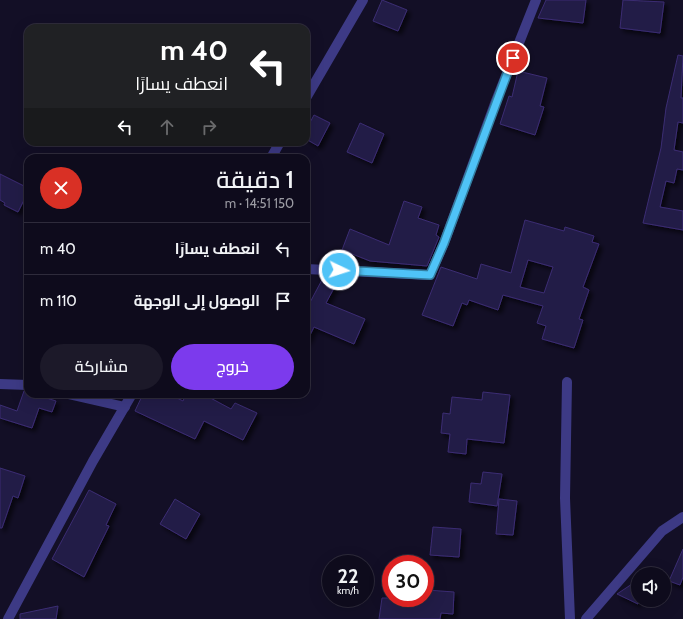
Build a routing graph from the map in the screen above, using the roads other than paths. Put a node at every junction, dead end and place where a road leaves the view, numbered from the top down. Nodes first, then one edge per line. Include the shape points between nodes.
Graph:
1 (363, 0) edge
2 (536, 0) edge
3 (310, 91) edge
4 (310, 269) edge
5 (567, 382) dead end
6 (0, 384) edge
7 (24, 385) edge
8 (86, 398) edge
9 (130, 398) edge
10 (125, 407) junction
11 (683, 517) edge
12 (8, 619) edge
13 (570, 619) edge
14 (586, 619) edge

1 - 3 street
2 - 4 street via 430,275
5 - 13 street via 566,498
6 - 7 street
8 - 10 street
9 - 10 street
10 - 12 street
11 - 14 street via 662,531

